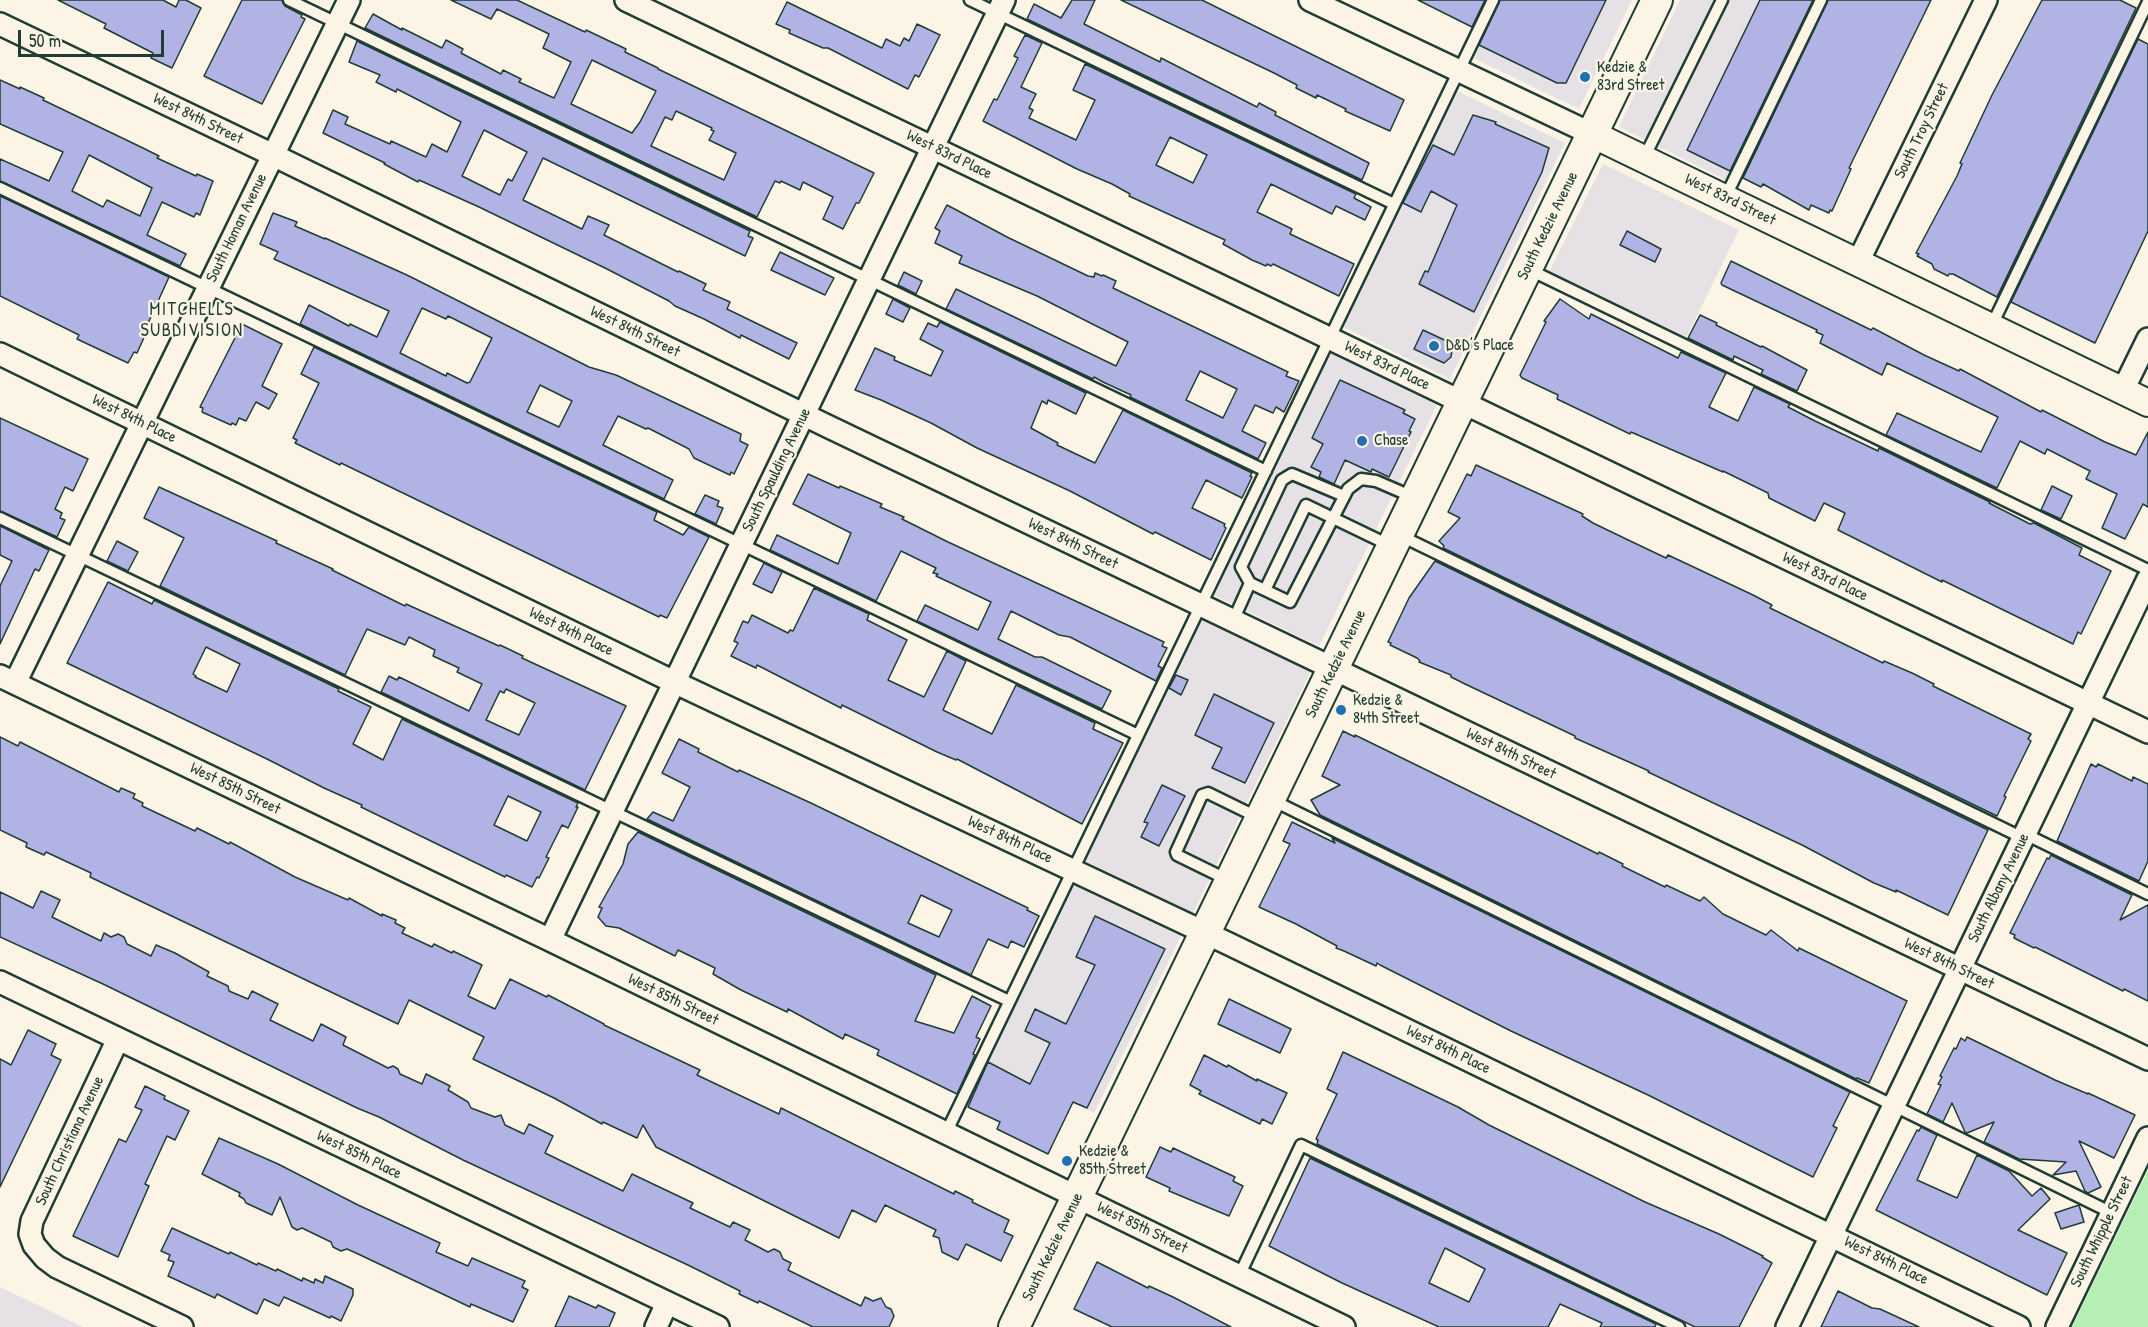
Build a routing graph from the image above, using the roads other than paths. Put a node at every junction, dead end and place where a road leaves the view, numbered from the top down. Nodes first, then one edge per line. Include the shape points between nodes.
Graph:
1 (289, 0) edge
2 (349, 0) edge
3 (626, 0) edge
4 (970, 0) edge
5 (1493, 0) edge
6 (1657, 0) edge
7 (1722, 0) edge
8 (1821, 0) edge
9 (1986, 0) edge
10 (1321, 2) edge
11 (2148, 2) edge
12 (1001, 7) edge
13 (337, 23) junction
14 (0, 24) edge
15 (1458, 72) junction
16 (1592, 134) junction
17 (933, 148) junction
18 (273, 155) junction
19 (1644, 159) junction
20 (0, 188) edge
21 (1725, 198) junction
22 (1395, 204) junction
23 (1858, 262) junction
24 (1528, 269) junction
25 (869, 280) junction
26 (208, 288) junction
27 (1991, 327) junction
28 (1329, 339) junction
29 (2148, 339) edge
30 (0, 354) edge
31 (2123, 390) junction
32 (1463, 403) junction
33 (2148, 403) edge
34 (804, 414) junction
35 (142, 423) junction
36 (1266, 471) junction
37 (1344, 496) junction
38 (1416, 499) junction
39 (0, 518) edge
40 (1333, 518) junction
41 (1396, 541) junction
42 (741, 544) junction
43 (78, 555) junction
44 (2148, 570) edge
45 (2148, 579) edge
46 (1250, 583) junction
47 (1265, 590) junction
48 (1201, 605) junction
49 (1233, 621) junction
50 (1333, 669) junction
51 (8, 680) edge
52 (675, 682) junction
53 (2088, 703) junction
54 (2148, 732) edge
55 (1138, 735) junction
56 (1265, 809) junction
57 (612, 812) junction
58 (2024, 836) junction
59 (1073, 870) junction
60 (1230, 881) junction
61 (2148, 894) edge
62 (1205, 933) junction
63 (550, 940) junction
64 (1960, 969) junction
65 (0, 982) edge
66 (1010, 1001) junction
67 (118, 1039) junction
68 (2148, 1059) edge
69 (1894, 1105) junction
70 (946, 1133) junction
71 (2148, 1138) edge
72 (1077, 1197) junction
73 (2112, 1213) junction
74 (1832, 1235) junction
75 (1239, 1276) junction
76 (668, 1303) junction
77 (1018, 1326) edge
78 (182, 1327) edge
79 (656, 1327) edge
80 (718, 1327) edge
81 (1344, 1327) edge
82 (1678, 1327) edge
83 (1787, 1327) edge
84 (2019, 1327) edge
85 (2057, 1327) edge

1 - 13 lane
2 - 13 street, South Homan Avenue
3 - 17 street, West 83rd Place
4 - 12 lane
5 - 15 lane
6 - 16 main road, South Kedzie Avenue
7 - 19 lane
8 - 21 lane
9 - 23 street, South Troy Street
10 - 15 street, West 83rd Street
11 - 27 lane
12 - 17 street, South Spaulding Avenue
12 - 22 lane
13 - 18 street, South Homan Avenue
13 - 25 lane
14 - 18 street, West 84th Street
15 - 16 street, West 83rd Street
15 - 22 lane
16 - 19 street, West 83rd Street
16 - 24 main road, South Kedzie Avenue
17 - 25 street, South Spaulding Avenue
17 - 28 street, West 83rd Place
18 - 26 street, South Homan Avenue
18 - 34 street, West 84th Street
19 - 21 street, West 83rd Street
20 - 26 lane
21 - 23 street, West 83rd Street
22 - 28 lane
23 - 27 street, West 83rd Street
24 - 32 main road, South Kedzie Avenue
24 - 44 lane
25 - 34 street, South Spaulding Avenue
25 - 36 lane
26 - 35 street, South Homan Avenue
26 - 42 lane
27 - 31 street, West 83rd Street
28 - 32 street, West 83rd Place
28 - 36 lane
29 - 31 street
30 - 35 street, West 84th Place
31 - 33 street, West 83rd Street
32 - 38 main road, South Kedzie Avenue
32 - 53 street, West 83rd Place
34 - 42 street, South Spaulding Avenue
34 - 48 street, West 84th Street
35 - 43 street, South Homan Avenue
35 - 52 street, West 84th Place
36 - 48 lane
37 - 38 lane via 1360,479 1376,481
37 - 40 lane
37 - 46 lane via 1292,474 1282,480 1241,567
38 - 41 main road, South Kedzie Avenue
39 - 43 lane
40 - 41 lane
40 - 47 lane via 1290,602
40 - 47 lane via 1306,505
41 - 50 main road, South Kedzie Avenue
41 - 58 lane
42 - 52 street, South Spaulding Avenue
42 - 55 lane
43 - 51 street, South Homan Avenue
43 - 57 lane
45 - 53 street, South Albany Avenue
46 - 47 lane
46 - 49 lane
48 - 49 street, West 84th Street
48 - 55 lane
49 - 50 street, West 84th Street
50 - 56 main road, South Kedzie Avenue
50 - 64 street, West 84th Street
51 - 63 street, West 85th Street
52 - 57 street, South Spaulding Avenue
52 - 59 street, West 84th Place
53 - 54 street, West 83rd Place
53 - 58 street, South Albany Avenue
55 - 59 lane
56 - 60 main road, South Kedzie Avenue
56 - 60 lane via 1208,793 1202,795 1176,852
56 - 69 lane
57 - 63 street, South Spaulding Avenue
57 - 66 lane
58 - 61 lane
58 - 64 street, South Albany Avenue
59 - 62 street, West 84th Place
59 - 66 lane
60 - 62 main road, South Kedzie Avenue
62 - 72 main road, South Kedzie Avenue
62 - 74 street, West 84th Place
63 - 70 street, West 85th Street
64 - 68 street, West 84th Street
64 - 69 street, South Albany Avenue
65 - 67 street, West 85th Place
66 - 70 lane
67 - 76 street, West 85th Place
67 - 78 street, South Christiana Avenue via 32,1221 30,1234 34,1245 57,1267
69 - 73 lane
69 - 74 street, South Albany Avenue
70 - 72 street, West 85th Street
71 - 73 street, South Whipple Street
72 - 75 street, West 85th Street
72 - 77 main road, South Kedzie Avenue
73 - 85 street, South Whipple Street
74 - 83 street, South Albany Avenue
74 - 84 street, West 84th Place
75 - 81 street, West 85th Street
75 - 82 lane via 1301,1145
76 - 79 street
76 - 80 street, West 85th Place

